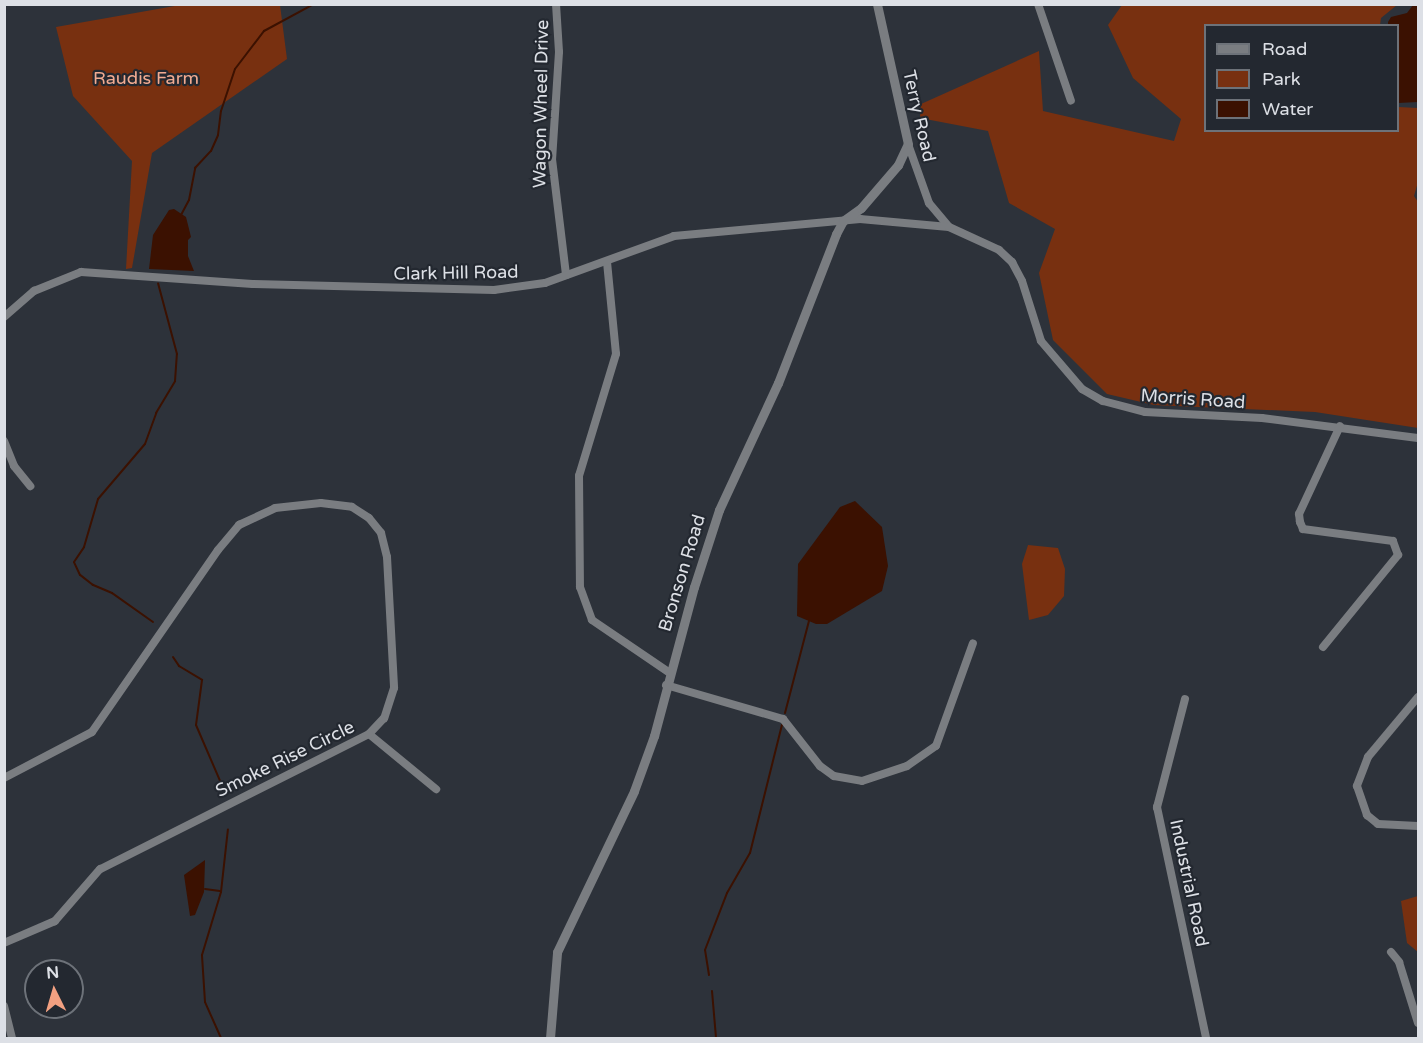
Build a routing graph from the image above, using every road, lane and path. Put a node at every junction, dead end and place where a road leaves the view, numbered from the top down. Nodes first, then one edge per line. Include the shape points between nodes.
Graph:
1 (556, 4) edge
2 (877, 4) edge
3 (1038, 4) edge
4 (1071, 101) dead end
5 (908, 144) junction
6 (843, 221) junction
7 (949, 227) junction
8 (607, 262) junction
9 (566, 275) junction
10 (4, 317) edge
11 (1340, 426) junction
12 (1419, 438) edge
13 (4, 441) edge
14 (30, 486) dead end
15 (973, 643) dead end
16 (1323, 647) dead end
17 (670, 673) junction
18 (666, 685) junction
19 (1419, 697) edge
20 (1185, 699) dead end
21 (369, 734) junction
22 (4, 778) edge
23 (436, 789) dead end
24 (1419, 826) edge
25 (4, 943) edge
26 (1391, 952) dead end
27 (4, 1006) edge
28 (1419, 1023) edge
29 (12, 1038) edge
30 (550, 1038) edge
31 (1206, 1038) edge

1 - 9 street, Wagon Wheel Drive via 559,52 552,159
2 - 5 street, Terry Road
3 - 4 street
5 - 6 street, Bronson Road via 893,172
5 - 7 street, Terry Road via 929,203
6 - 7 street, Clark Hill Road
6 - 8 street, Clark Hill Road via 674,236
6 - 17 street, Bronson Road via 778,383 719,510
7 - 11 street, Morris Road via 999,250 1012,262 1023,280 1041,341 1082,389 1103,401 1145,412
8 - 9 street, Clark Hill Road via 587,265
8 - 17 street via 616,354 579,476 580,587 592,620
9 - 10 street, Clark Hill Road via 523,287 449,292 81,272 34,291
11 - 12 street, Morris Road
11 - 16 street via 1299,514 1303,529 1393,541 1399,547 1398,555
13 - 14 street via 14,466
15 - 18 street via 936,746 908,766 862,781 834,776 820,766 783,718
17 - 18 street, Bronson Road
18 - 30 street, Bronson Road via 654,736 634,791 557,952 551,987
19 - 24 street via 1368,757 1357,786 1367,815 1378,824
20 - 31 street, Industrial Road via 1157,807
21 - 22 street, Smoke Rise Circle via 384,718 394,688 387,557 381,533 369,518 352,507 296,504 256,515 235,529 92,732
21 - 23 street
21 - 25 street, Smoke Rise Circle via 100,869 60,917
26 - 28 street via 1402,970
27 - 29 street

